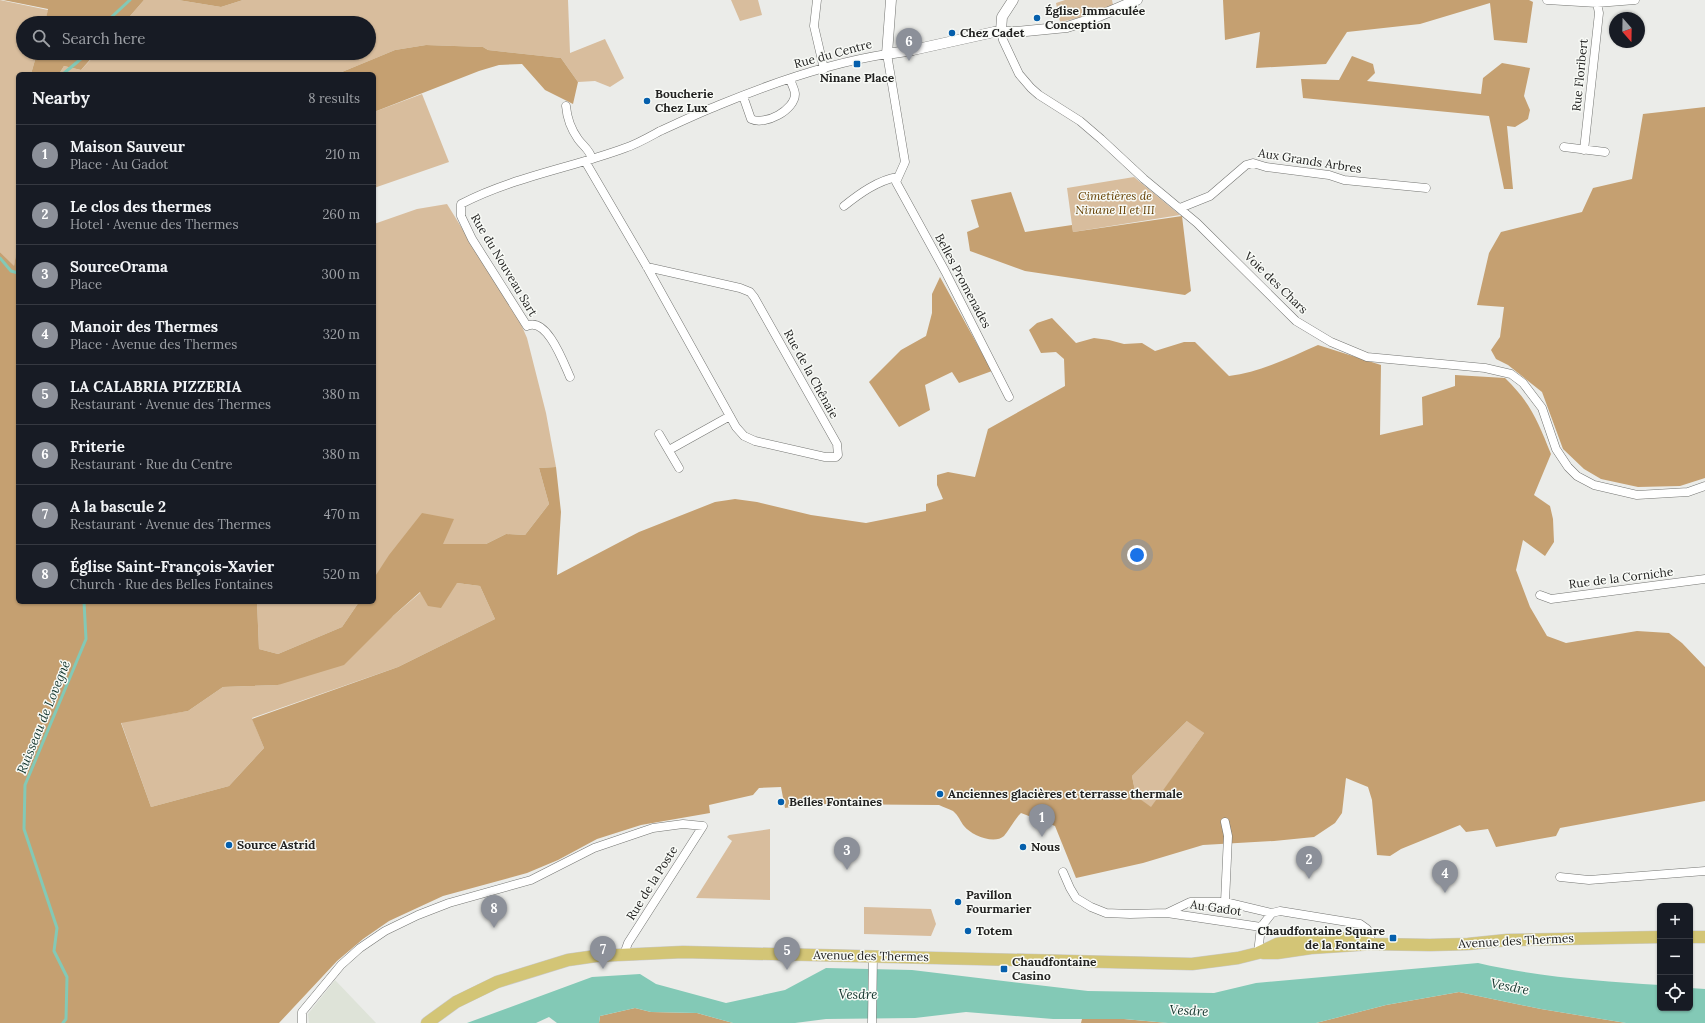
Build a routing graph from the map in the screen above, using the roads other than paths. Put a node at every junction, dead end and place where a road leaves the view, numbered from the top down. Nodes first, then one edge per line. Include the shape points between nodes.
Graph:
1 (817, 0) edge
2 (891, 0) edge
3 (1013, 0) edge
4 (1137, 0) edge
5 (1547, 0) edge
6 (1635, 0) edge
7 (1597, 3) junction
8 (1001, 32) junction
9 (887, 54) junction
10 (824, 69) junction
11 (790, 79) junction
12 (743, 96) junction
13 (566, 106) dead end
14 (1564, 147) dead end
15 (1584, 150) junction
16 (1605, 152) dead end
17 (589, 160) junction
18 (898, 176) junction
19 (1426, 188) dead end
20 (844, 206) dead end
21 (1180, 208) junction
22 (647, 267) junction
23 (570, 377) dead end
24 (1009, 397) dead end
25 (730, 416) junction
26 (659, 434) dead end
27 (669, 450) junction
28 (679, 468) dead end
29 (1705, 486) edge
30 (1705, 579) edge
31 (1540, 595) dead end
32 (1225, 822) dead end
33 (1705, 871) edge
34 (1063, 872) dead end
35 (1560, 877) dead end
36 (1225, 902) junction
37 (1167, 913) junction
38 (1272, 913) junction
39 (1261, 927) junction
40 (1693, 937) edge
41 (1705, 937) edge
42 (1657, 938) edge
43 (1372, 944) junction
44 (1258, 953) junction
45 (624, 954) junction
46 (873, 956) junction
47 (872, 1021) edge
48 (302, 1023) edge
49 (426, 1023) edge

1 - 10 street via 814,26
2 - 9 street
3 - 8 street via 1002,17
4 - 8 street, Rue du Centre via 1066,27
5 - 7 street
6 - 7 street
7 - 15 street, Rue Floribert via 1599,13
8 - 9 street, Rue du Centre
8 - 21 street, Voie des Chars via 1019,74 1031,88 1080,121
9 - 10 street, Rue du Centre via 854,59
9 - 18 street via 905,162
10 - 11 street, Rue du Centre
11 - 12 street, Rue du Centre
11 - 12 street, Rue du Centre via 795,94 790,107 774,118 751,119
12 - 17 street, Rue du Centre via 677,123 626,148
13 - 17 street, Rue de la Chênaie via 572,127 590,152
14 - 15 street
15 - 16 street
17 - 22 street, Rue de la Chênaie
17 - 23 street, Rue du Nouveau Sart via 546,171 481,194 461,204 461,216 472,239 527,326 536,326 555,343
18 - 20 street via 888,178
18 - 24 street, Belles Promenades via 896,182
19 - 21 street, Aux Grands Arbres via 1344,180 1329,174 1266,168 1253,163 1246,164 1210,196
21 - 29 street, Voie des Chars via 1296,321 1331,342 1367,357 1485,368 1511,374 1523,383 1538,402 1556,449 1568,467 1583,480 1637,495 1688,492
22 - 25 street, Rue de la Chênaie
22 - 25 street, Rue de la Chênaie via 750,292 837,444 838,455 825,457 755,442 744,436
25 - 27 street
26 - 27 street
27 - 28 street
30 - 31 street, Rue de la Corniche via 1551,599
32 - 36 street via 1228,836
33 - 35 street via 1589,880
34 - 37 street, Au Gadot via 1076,898 1106,913
36 - 37 street, Au Gadot via 1190,902
36 - 38 street, Au Gadot
37 - 39 street, Au Gadot
38 - 39 street
38 - 43 street via 1360,924 1367,929
39 - 44 street
40 - 41 main road
42 - 43 main road, Avenue des Thermes via 1507,940 1430,945
43 - 44 main road, Avenue des Thermes via 1328,937 1277,944
44 - 46 main road, Avenue des Thermes via 1219,962 1192,964
45 - 46 main road, Avenue des Thermes via 683,952
45 - 48 street, Rue de la Poste via 628,943 703,826 683,824 654,828 594,848 531,880 449,903 405,921 360,948 341,965 302,1012
45 - 49 main road, Avenue des Thermes via 568,960 528,971 497,982 456,1002
46 - 47 street

